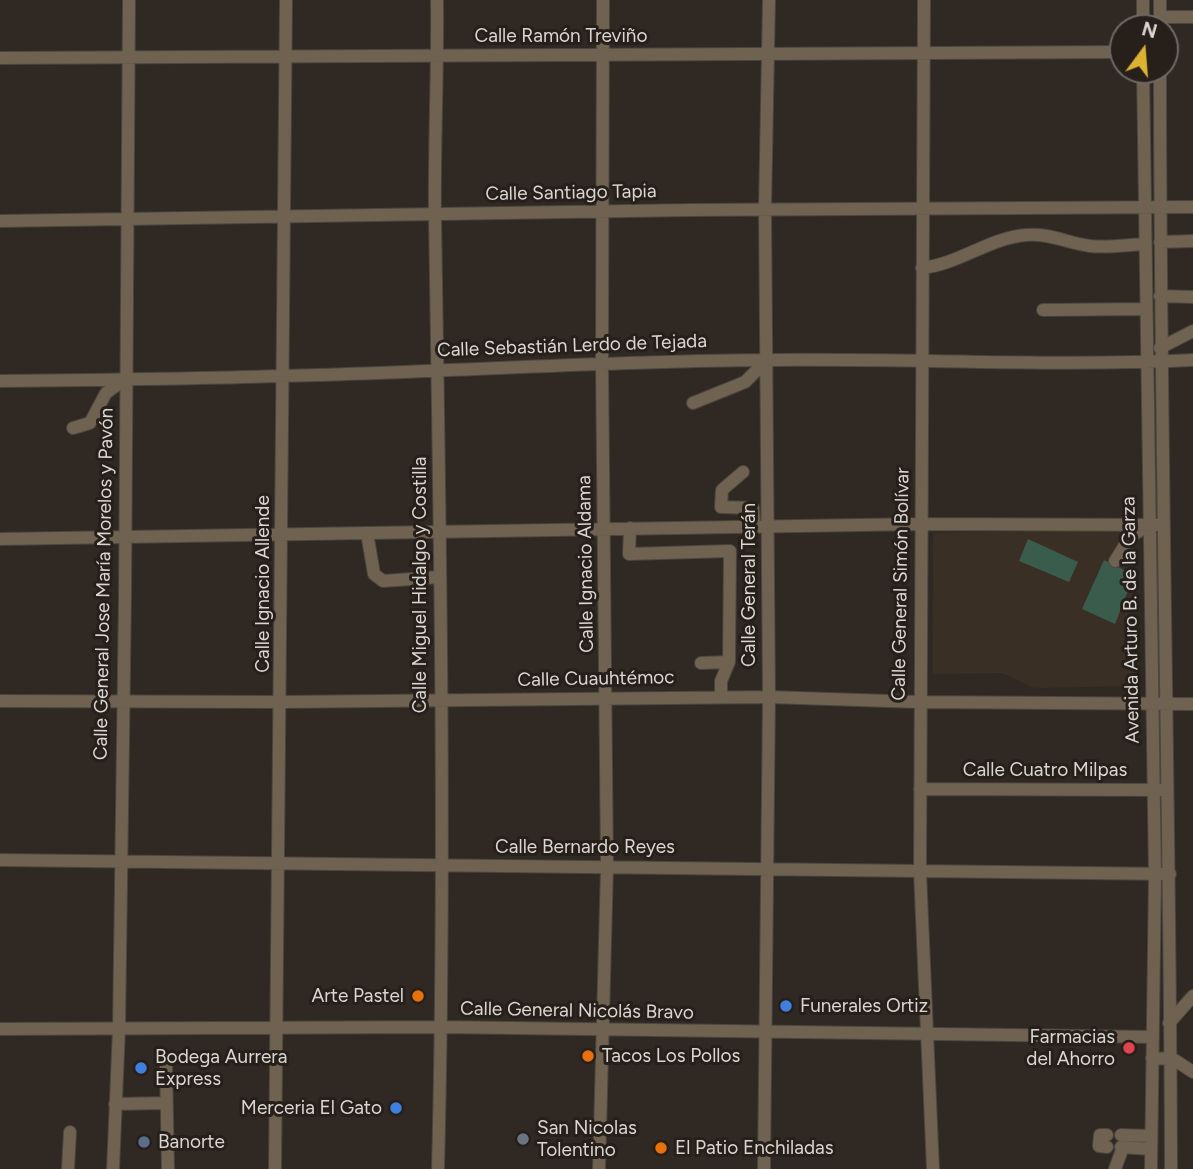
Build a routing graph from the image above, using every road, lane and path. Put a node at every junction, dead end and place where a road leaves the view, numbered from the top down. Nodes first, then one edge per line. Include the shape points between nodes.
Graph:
1 (129, 0) edge
2 (286, 0) edge
3 (437, 0) edge
4 (603, 0) edge
5 (769, 0) edge
6 (925, 0) edge
7 (1109, 52) edge
8 (924, 53) junction
9 (769, 54) junction
10 (438, 55) junction
11 (602, 55) junction
12 (285, 56) junction
13 (128, 57) junction
14 (0, 58) edge
15 (1143, 84) edge
16 (1160, 84) edge
17 (1144, 207) junction
18 (1160, 207) junction
19 (1193, 207) edge
20 (922, 208) junction
21 (765, 209) junction
22 (602, 211) junction
23 (435, 215) junction
24 (283, 218) junction
25 (128, 219) junction
26 (0, 220) edge
27 (1193, 241) edge
28 (1160, 242) junction
29 (1144, 244) junction
30 (922, 268) junction
31 (1160, 296) junction
32 (1193, 297) edge
33 (1144, 309) junction
34 (1043, 310) dead end
35 (1193, 331) edge
36 (1160, 354) junction
37 (767, 359) junction
38 (922, 359) junction
39 (1193, 360) edge
40 (1145, 361) junction
41 (602, 363) junction
42 (439, 369) junction
43 (282, 376) junction
44 (126, 379) junction
45 (0, 382) edge
46 (694, 403) dead end
47 (73, 428) dead end
48 (743, 472) dead end
49 (921, 524) junction
50 (1163, 525) junction
51 (754, 526) junction
52 (768, 526) junction
53 (1148, 526) junction
54 (630, 528) junction
55 (605, 529) junction
56 (438, 532) junction
57 (367, 533) junction
58 (282, 535) junction
59 (124, 537) junction
60 (0, 539) edge
61 (1115, 561) dead end
62 (439, 577) junction
63 (729, 662) junction
64 (701, 663) dead end
65 (607, 697) junction
66 (721, 697) junction
67 (769, 697) junction
68 (0, 701) edge
69 (440, 701) junction
70 (122, 702) junction
71 (281, 702) junction
72 (919, 702) junction
73 (1193, 704) edge
74 (1153, 705) junction
75 (1168, 705) junction
76 (920, 789) junction
77 (1170, 789) junction
78 (1154, 790) junction
79 (0, 860) edge
80 (119, 862) junction
81 (280, 865) junction
82 (442, 866) junction
83 (607, 867) junction
84 (766, 868) junction
85 (920, 872) junction
86 (1170, 874) junction
87 (1155, 875) junction
88 (1193, 996) edge
89 (1172, 1020) junction
90 (277, 1027) junction
91 (442, 1027) junction
92 (118, 1028) junction
93 (0, 1029) edge
94 (603, 1030) junction
95 (766, 1034) junction
96 (929, 1036) junction
97 (1153, 1037) junction
98 (1152, 1058) junction
99 (1171, 1058) junction
100 (166, 1065) dead end
101 (1193, 1072) edge
102 (166, 1103) junction
103 (116, 1104) junction
104 (70, 1132) dead end
105 (1151, 1143) junction
106 (68, 1169) edge
107 (113, 1169) edge
108 (168, 1169) edge
109 (275, 1169) edge
110 (438, 1169) edge
111 (599, 1169) edge
112 (764, 1169) edge
113 (933, 1169) edge
114 (1115, 1169) edge
115 (1151, 1169) edge
116 (1171, 1169) edge

1 - 13 street, Calle General Jose María Morelos y Pavón
2 - 12 street, Calle Ignacio Allende
3 - 10 street, Calle Miguel Hidalgo y Costilla
4 - 11 street, Calle Ignacio Aldama
5 - 9 street, Calle General Terán
6 - 8 street, Calle General Simón Bolívar
7 - 8 street, Calle Ramón Treviño
8 - 9 street, Calle Ramón Treviño
8 - 20 street, Calle General Simón Bolívar
9 - 11 street, Calle Ramón Treviño
9 - 21 street, Calle General Terán
10 - 11 street, Calle Ramón Treviño
10 - 12 street, Calle Ramón Treviño
10 - 23 street, Calle Miguel Hidalgo y Costilla
11 - 22 street, Calle Ignacio Aldama
12 - 13 street, Calle Ramón Treviño
12 - 24 street, Calle Ignacio Allende
13 - 14 street, Calle Ramón Treviño
13 - 25 street, Calle General Jose María Morelos y Pavón
15 - 17 street, Avenida Arturo B. de la Garza
16 - 18 street, Avenida Arturo B. de la Garza
17 - 18 street, Calle Santiago Tapia
17 - 20 street, Calle Santiago Tapia
17 - 29 street, Avenida Arturo B. de la Garza
18 - 19 street, Calle Santiago Tapia
18 - 28 street, Avenida Arturo B. de la Garza
20 - 21 street, Calle Santiago Tapia
20 - 30 street, Calle General Simón Bolívar
21 - 22 street, Calle Santiago Tapia
21 - 37 street, Calle General Terán
22 - 23 street, Calle Santiago Tapia
22 - 41 street, Calle Ignacio Aldama
23 - 24 street, Calle Santiago Tapia
23 - 42 street, Calle Miguel Hidalgo y Costilla
24 - 25 street, Calle Santiago Tapia
24 - 43 street, Calle Ignacio Allende
25 - 26 street, Calle Santiago Tapia
25 - 44 street, Calle General Jose María Morelos y Pavón
27 - 28 street
28 - 31 street, Avenida Arturo B. de la Garza
29 - 30 street via 1091,246 1054,235 1026,235
29 - 33 street, Avenida Arturo B. de la Garza
30 - 38 street, Calle General Simón Bolívar
31 - 32 street
31 - 36 street, Avenida Arturo B. de la Garza
33 - 34 street
33 - 40 street, Avenida Arturo B. de la Garza
35 - 36 street
36 - 39 street, Calle Sebastián Lerdo de Tejada
36 - 40 street, Calle Sebastián Lerdo de Tejada
36 - 50 street, Avenida Arturo B. de la Garza
37 - 38 street, Calle Sebastián Lerdo de Tejada
37 - 41 street, Calle Sebastián Lerdo de Tejada
37 - 46 street via 745,382
37 - 52 street, Calle General Terán
38 - 40 street, Calle Sebastián Lerdo de Tejada
38 - 49 street, Calle General Simón Bolívar
40 - 53 street, Avenida Arturo B. de la Garza
41 - 42 street, Calle Sebastián Lerdo de Tejada
41 - 55 street, Calle Ignacio Aldama
42 - 43 street, Calle Sebastián Lerdo de Tejada
42 - 56 street, Calle Miguel Hidalgo y Costilla
43 - 44 street, Calle Sebastián Lerdo de Tejada
43 - 58 street, Calle Ignacio Allende
44 - 45 street, Calle Sebastián Lerdo de Tejada
44 - 47 street via 106,393 90,423
44 - 59 street, Calle General Jose María Morelos y Pavón
48 - 51 street via 722,490 721,508 753,508
49 - 52 street
49 - 53 street
49 - 72 street, Calle General Simón Bolívar
50 - 53 street
50 - 75 street, Avenida Arturo B. de la Garza
51 - 52 street
51 - 54 street
52 - 67 street, Calle General Terán
53 - 61 street via 1130,537
53 - 74 street, Avenida Arturo B. de la Garza
54 - 55 street
54 - 63 street via 629,554 730,551
55 - 56 street
55 - 65 street, Calle Ignacio Aldama
56 - 57 street
56 - 62 street, Calle Miguel Hidalgo y Costilla
57 - 58 street
57 - 62 street via 374,574 383,581
58 - 59 street
58 - 71 street, Calle Ignacio Allende
59 - 60 street
59 - 70 street, Calle General Jose María Morelos y Pavón
62 - 69 street, Calle Miguel Hidalgo y Costilla
63 - 64 street
63 - 66 street via 721,681
65 - 66 street, Calle Cuauhtémoc
65 - 69 street, Calle Cuauhtémoc
65 - 83 street, Calle Ignacio Aldama
66 - 67 street, Calle Cuauhtémoc
67 - 72 street, Calle Cuauhtémoc
67 - 84 street, Calle General Terán
68 - 70 street, Calle Cuauhtémoc
69 - 71 street, Calle Cuauhtémoc
69 - 82 street, Calle Miguel Hidalgo y Costilla
70 - 71 street, Calle Cuauhtémoc
70 - 80 street, Calle General Jose María Morelos y Pavón
71 - 81 street, Calle Ignacio Allende
72 - 74 street, Calle Cuauhtémoc
72 - 76 street, Calle General Simón Bolívar
73 - 75 street, Calle Cuauhtémoc
74 - 75 street, Calle Cuauhtémoc
74 - 78 street, Avenida Arturo B. de la Garza
75 - 77 street, Avenida Arturo B. de la Garza
76 - 78 street, Calle Cuatro Milpas
76 - 85 street, Calle General Simón Bolívar
77 - 78 street, Calle Cuatro Milpas
77 - 86 street, Avenida Arturo B. de la Garza
78 - 87 street, Avenida Arturo B. de la Garza
79 - 80 street, Calle Bernardo Reyes
80 - 81 street, Calle Bernardo Reyes
80 - 92 street, Calle General Jose María Morelos y Pavón
81 - 82 street, Calle Bernardo Reyes
81 - 90 street, Calle Ignacio Allende
82 - 83 street, Calle Bernardo Reyes
82 - 91 street, Calle Miguel Hidalgo y Costilla
83 - 84 street, Calle Bernardo Reyes
83 - 94 street, Calle Ignacio Aldama
84 - 85 street, Calle Bernardo Reyes
84 - 95 street, Calle General Terán
85 - 87 street, Calle Bernardo Reyes
85 - 96 street, Calle General Simón Bolívar
86 - 87 street, Calle Bernardo Reyes
86 - 89 street, Avenida Arturo B. de la Garza
87 - 97 street, Avenida Arturo B. de la Garza
88 - 89 street
89 - 97 street
89 - 99 street, Avenida Arturo B. de la Garza
90 - 91 street, Calle General Nicolás Bravo
90 - 92 street, Calle General Nicolás Bravo
90 - 109 street, Calle Ignacio Allende
91 - 94 street, Calle General Nicolás Bravo
91 - 110 street, Calle Miguel Hidalgo y Costilla
92 - 93 street, Calle General Nicolás Bravo
92 - 103 street, Calle General Jose María Morelos y Pavón
94 - 95 street, Calle General Nicolás Bravo
94 - 111 street, Calle Ignacio Aldama
95 - 96 street, Calle General Nicolás Bravo
95 - 112 street, Calle General Terán
96 - 97 street, Calle General Nicolás Bravo
96 - 113 street, Calle General Simón Bolívar
97 - 98 street, Avenida Arturo B. de la Garza
98 - 99 street
98 - 105 street, Avenida Arturo B. de la Garza
99 - 101 street
99 - 116 street, Avenida Arturo B. de la Garza
100 - 102 street
102 - 103 street
102 - 108 street
103 - 107 street, Calle General Jose María Morelos y Pavón
104 - 106 street
105 - 114 street via 1122,1143
105 - 115 street, Avenida Arturo B. de la Garza

